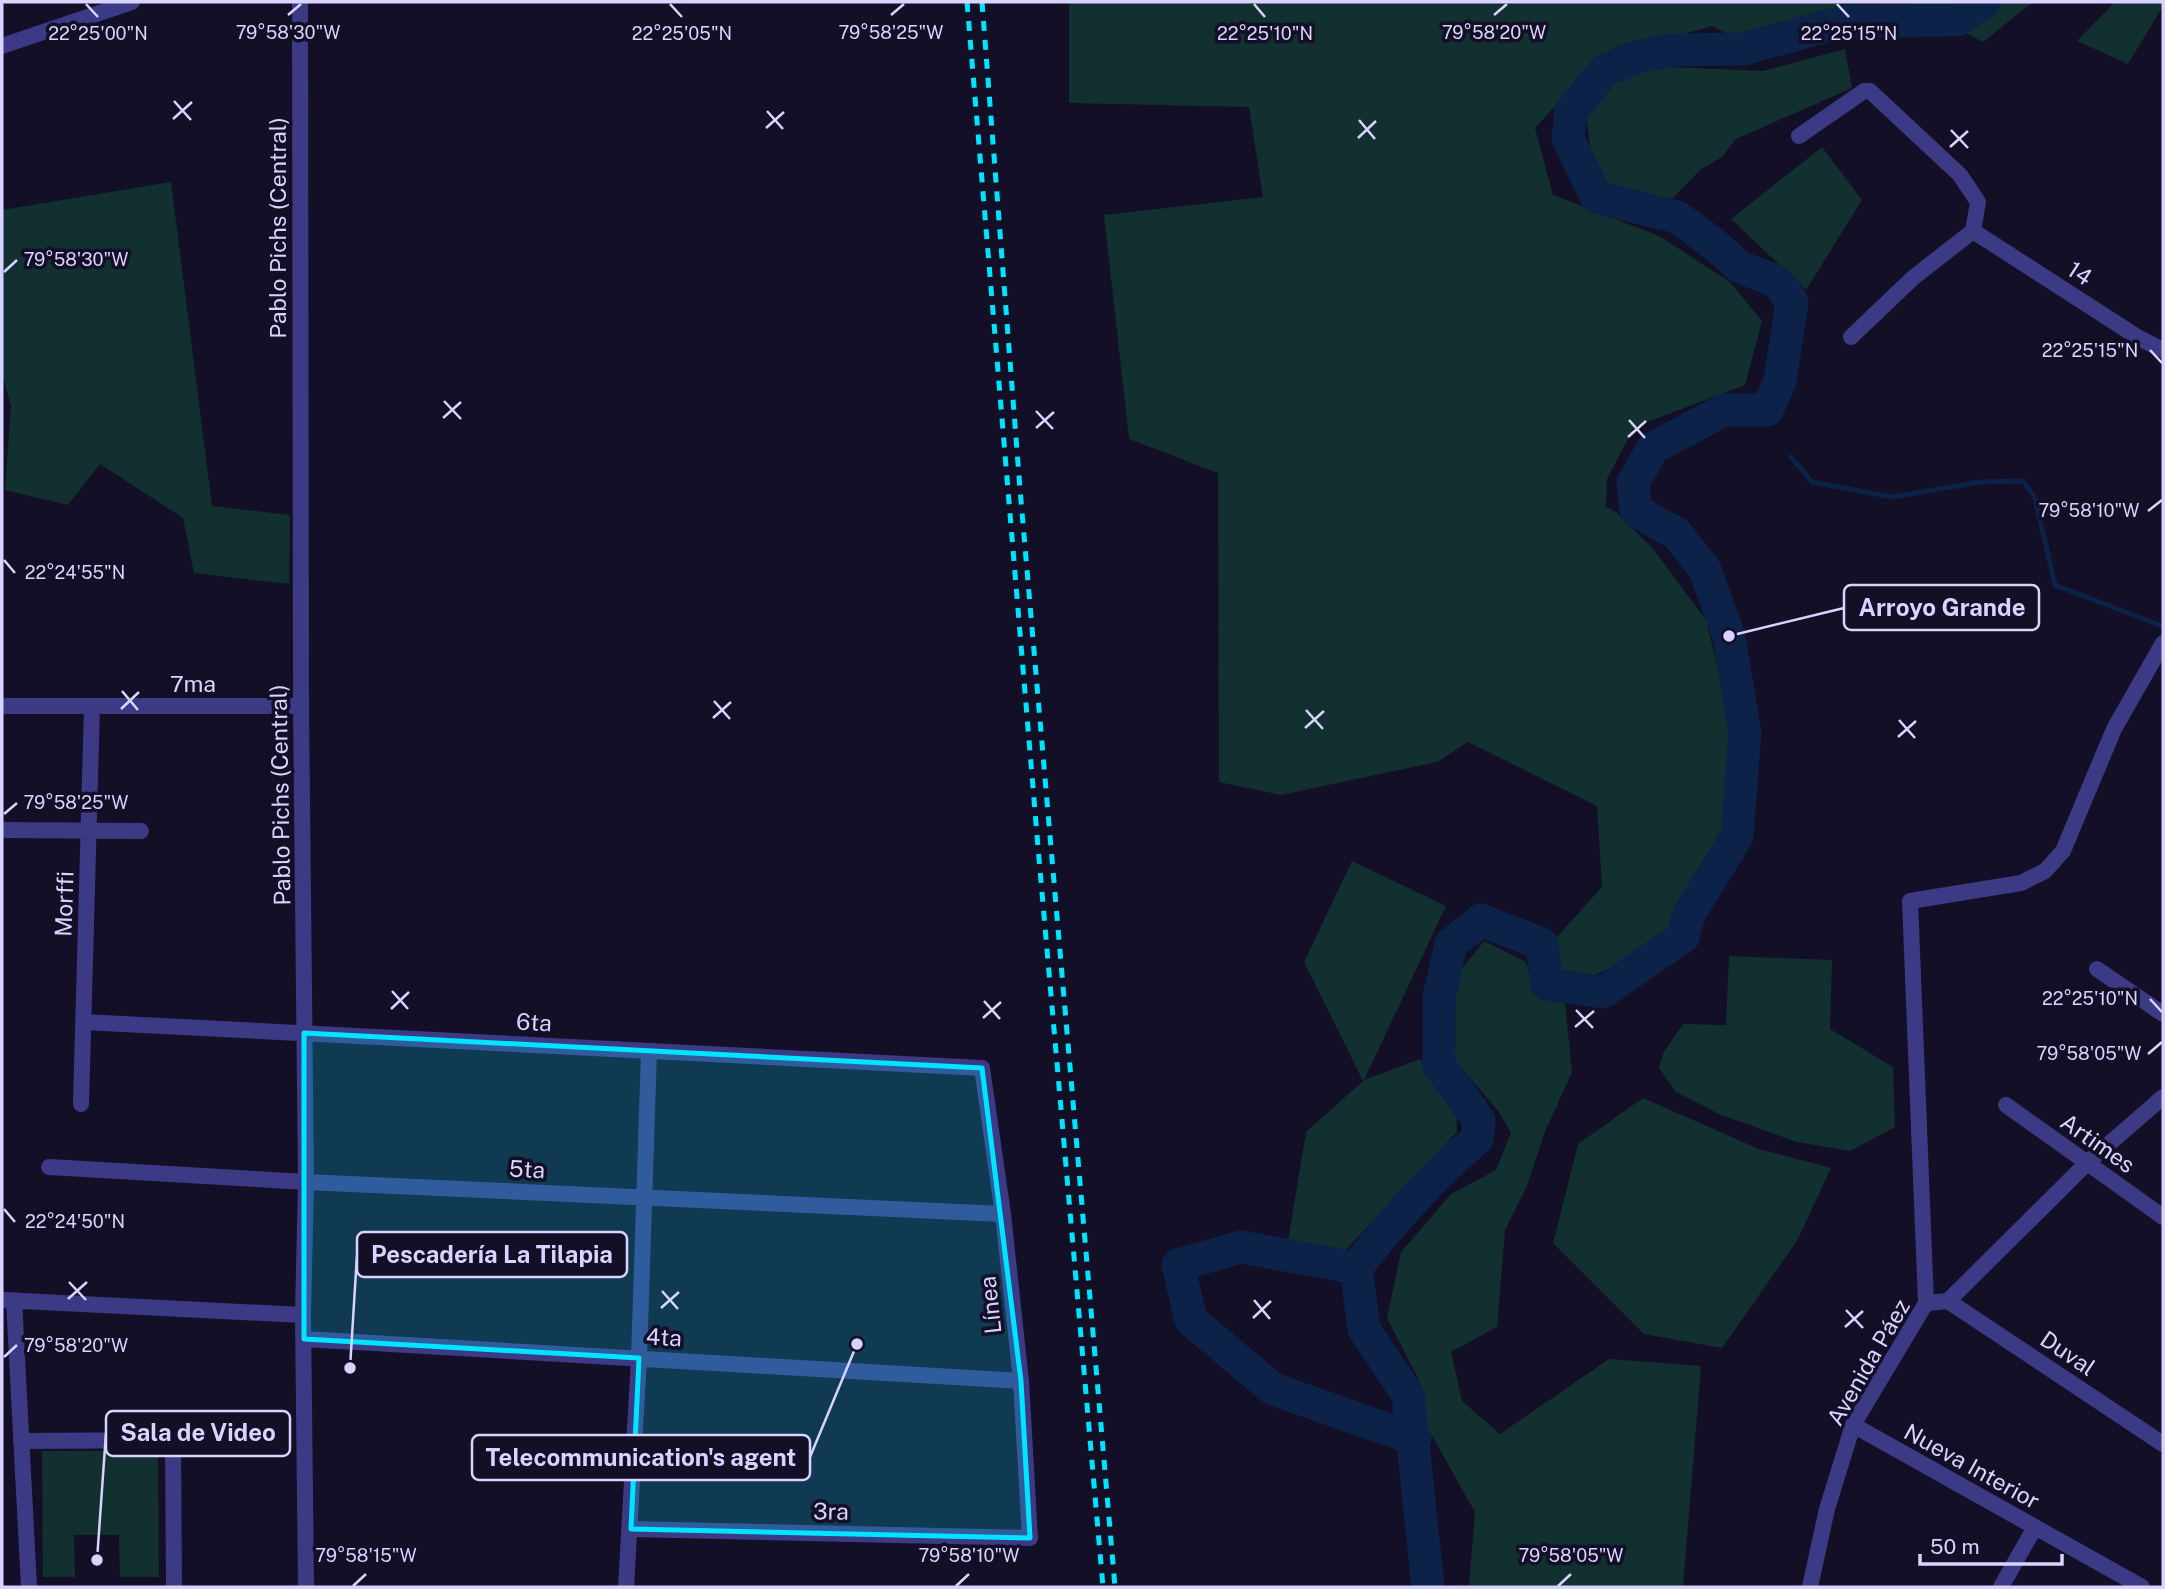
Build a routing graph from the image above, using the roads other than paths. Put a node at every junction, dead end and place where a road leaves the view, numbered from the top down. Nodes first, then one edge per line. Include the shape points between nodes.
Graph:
1 (132, 2) edge
2 (300, 2) edge
3 (2, 46) edge
4 (1799, 136) dead end
5 (1973, 230) junction
6 (1850, 337) dead end
7 (2163, 350) edge
8 (2163, 643) edge
9 (2, 706) edge
10 (92, 706) junction
11 (301, 706) junction
12 (2, 830) edge
13 (89, 831) junction
14 (141, 831) dead end
15 (2097, 968) dead end
16 (2163, 1014) edge
17 (83, 1022) junction
18 (304, 1033) junction
19 (649, 1051) junction
20 (982, 1068) joint
21 (2163, 1097) edge
22 (81, 1104) dead end
23 (2006, 1105) dead end
24 (2087, 1163) junction
25 (49, 1167) dead end
26 (306, 1182) junction
27 (643, 1197) junction
28 (1003, 1214) junction
29 (2163, 1217) edge
30 (8, 1300) edge
31 (1948, 1301) junction
32 (1926, 1303) junction
33 (303, 1315) junction
34 (304, 1339) junction
35 (639, 1358) junction
36 (1021, 1381) junction
37 (1853, 1425) junction
38 (21, 1441) junction
39 (2163, 1444) edge
40 (2035, 1527) junction
41 (631, 1529) junction
42 (1030, 1538) joint
43 (29, 1587) edge
44 (174, 1587) edge
45 (306, 1587) edge
46 (626, 1587) edge
47 (1810, 1587) edge
48 (2001, 1587) edge
49 (2143, 1587) edge

1 - 3 street
2 - 11 street, Pablo Pichs (Central)
4 - 5 street via 1870,91 1960,175 1978,202
5 - 6 street
5 - 7 street, 14
8 - 32 street via 2114,729 2063,851 2045,871 2021,883 1910,901
9 - 10 street, 7ma
10 - 11 street, 7ma
10 - 13 street, Morffi
11 - 18 street, Pablo Pichs (Central)
12 - 13 street
13 - 14 street
13 - 17 street, Morffi
15 - 16 street
17 - 18 street, 6ta
17 - 22 street, Morffi
18 - 19 street, 6ta
18 - 26 street, Pablo Pichs (Central)
19 - 20 street, 6ta
19 - 27 street
20 - 28 street, Línea
21 - 24 street, Avenida Páez
23 - 24 street, Artimes
24 - 29 street, Artimes
24 - 31 street, Avenida Páez
25 - 26 street, 5ta
26 - 27 street, 5ta
26 - 33 street, Pablo Pichs (Central)
27 - 28 street, 5ta
27 - 35 street
28 - 36 street, Línea
30 - 33 street
30 - 38 street
31 - 32 street, Avenida Páez
31 - 39 street, Duval
32 - 37 street, Avenida Páez
33 - 34 street, Pablo Pichs (Central)
34 - 35 street, 4ta
34 - 45 street, Pablo Pichs (Central)
35 - 36 street, 4ta
35 - 41 street
36 - 42 street, Línea
37 - 40 street, Nueva Interior
37 - 47 street, Avenida Páez via 1827,1509
38 - 43 street
38 - 44 street via 173,1440
40 - 48 street
40 - 49 street, Nueva Interior
41 - 42 street, 3ra
41 - 46 street

